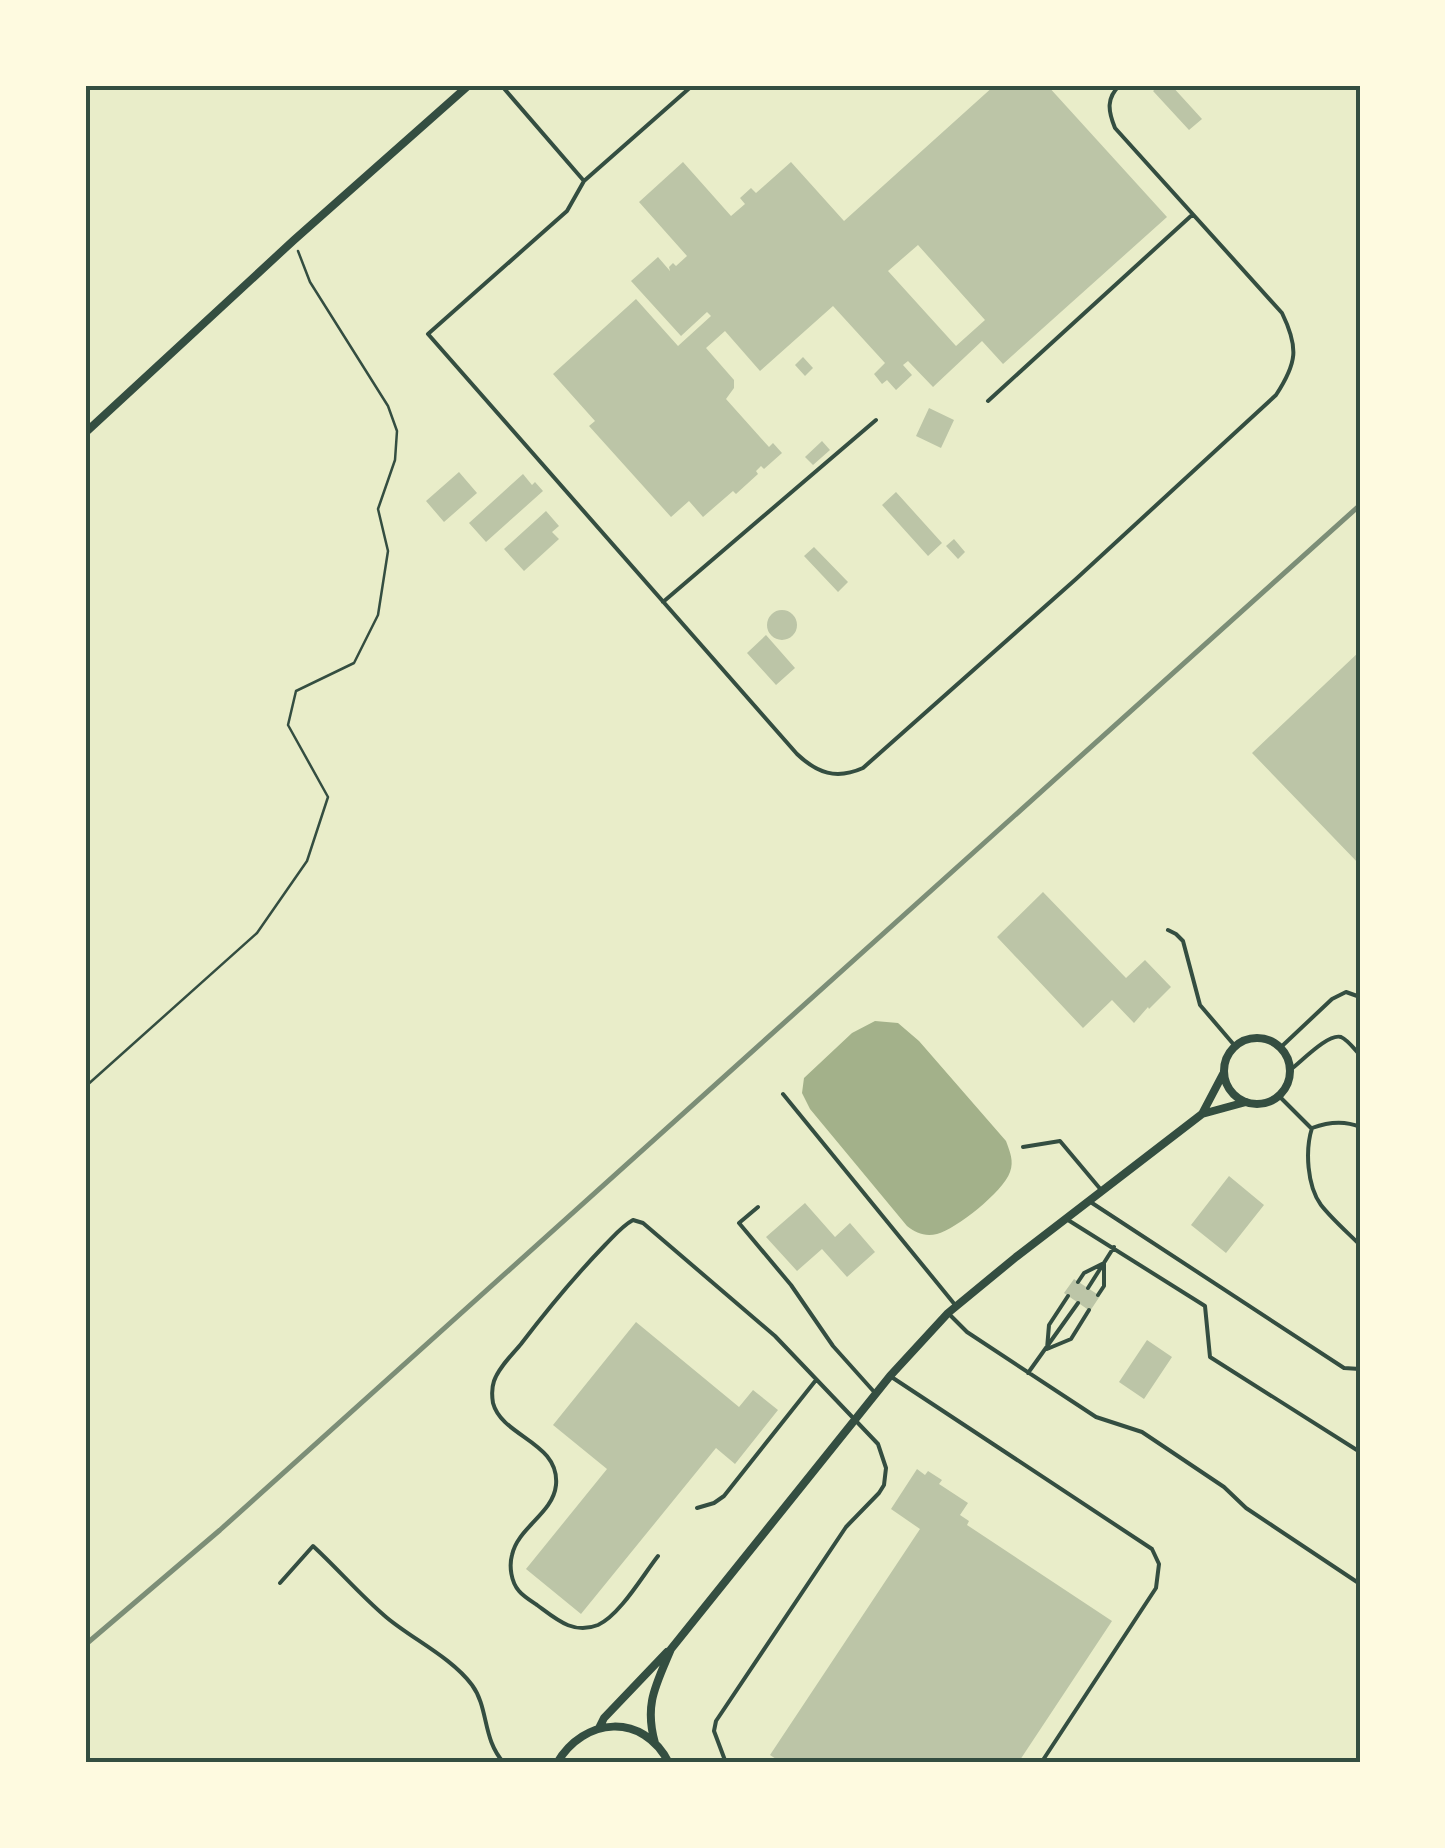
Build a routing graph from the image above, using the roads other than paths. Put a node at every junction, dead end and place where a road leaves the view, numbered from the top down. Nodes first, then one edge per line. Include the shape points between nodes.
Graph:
1 (469, 85) edge
2 (502, 85) edge
3 (692, 85) edge
4 (1120, 85) edge
5 (584, 181) junction
6 (1192, 215) junction
7 (988, 402) dead end
8 (876, 420) dead end
9 (85, 432) edge
10 (663, 602) junction
11 (1168, 930) dead end
12 (1360, 997) edge
13 (1235, 1046) junction
14 (1280, 1048) junction
15 (1360, 1055) edge
16 (1290, 1070) junction
17 (1224, 1072) junction
18 (783, 1094) dead end
19 (1279, 1096) junction
20 (1246, 1102) junction
21 (1202, 1114) junction
22 (1360, 1127) edge
23 (1312, 1128) junction
24 (1023, 1147) dead end
25 (1102, 1191) junction
26 (1089, 1201) junction
27 (758, 1207) dead end
28 (1066, 1218) junction
29 (1360, 1245) edge
30 (1114, 1247) junction
31 (1104, 1263) junction
32 (1078, 1282) dead end
33 (1088, 1288) dead end
34 (1098, 1295) dead end
35 (1068, 1296) dead end
36 (1078, 1303) dead end
37 (956, 1306) junction
38 (1088, 1310) dead end
39 (948, 1313) junction
40 (1047, 1349) junction
41 (1360, 1369) edge
42 (1028, 1373) junction
43 (890, 1376) junction
44 (816, 1380) junction
45 (876, 1394) junction
46 (854, 1421) junction
47 (1360, 1452) edge
48 (697, 1508) dead end
49 (658, 1556) dead end
50 (280, 1583) dead end
51 (1360, 1584) edge
52 (671, 1649) junction
53 (598, 1728) junction
54 (655, 1743) junction
55 (504, 1763) edge
56 (557, 1763) edge
57 (669, 1763) edge
58 (726, 1763) edge
59 (1040, 1763) edge

1 - 9 street
2 - 5 lane
3 - 5 lane
4 - 6 lane via 1109,102 1115,128
5 - 10 lane via 567,211 428,334
6 - 7 lane
6 - 10 lane via 1282,313 1293,335 1290,374 1276,395 1091,566 862,768 838,775 810,766
8 - 10 lane
11 - 13 lane via 1182,941 1200,1006
12 - 14 lane via 1338,995
13 - 14 street via 1258,1038
13 - 17 street
14 - 16 street
15 - 16 lane via 1334,1037
16 - 19 street
17 - 20 street via 1230,1091
17 - 21 street
18 - 37 lane
19 - 20 street
19 - 23 lane
20 - 21 street
21 - 25 street
22 - 23 lane via 1346,1122
23 - 29 lane via 1314,1192
24 - 25 lane via 1060,1141
25 - 26 street
26 - 28 street
26 - 41 lane via 1344,1368
27 - 45 lane via 739,1224
28 - 30 lane
28 - 37 street
30 - 31 lane
30 - 47 lane via 1204,1306 1210,1357
31 - 32 lane
31 - 33 lane
31 - 34 lane
35 - 40 lane via 1048,1325
36 - 40 lane
37 - 39 street
38 - 40 lane via 1070,1338
39 - 42 lane
39 - 43 street
40 - 42 lane
42 - 51 lane via 1096,1417 1142,1432
43 - 45 street
43 - 59 lane via 1152,1549 1159,1564 1156,1588
44 - 46 lane
44 - 48 lane via 724,1496
44 - 49 lane via 775,1336 640,1221 626,1224 588,1263 493,1384 499,1414 548,1456 555,1474 548,1506 514,1548 512,1576 520,1592 563,1625 584,1628 608,1619
45 - 46 street
46 - 52 street
46 - 58 lane via 878,1444 884,1485 846,1527 716,1722
50 - 55 lane via 312,1546 473,1686
52 - 53 street
52 - 54 street via 650,1701
53 - 54 street via 629,1728
53 - 56 street via 574,1740
54 - 57 street

